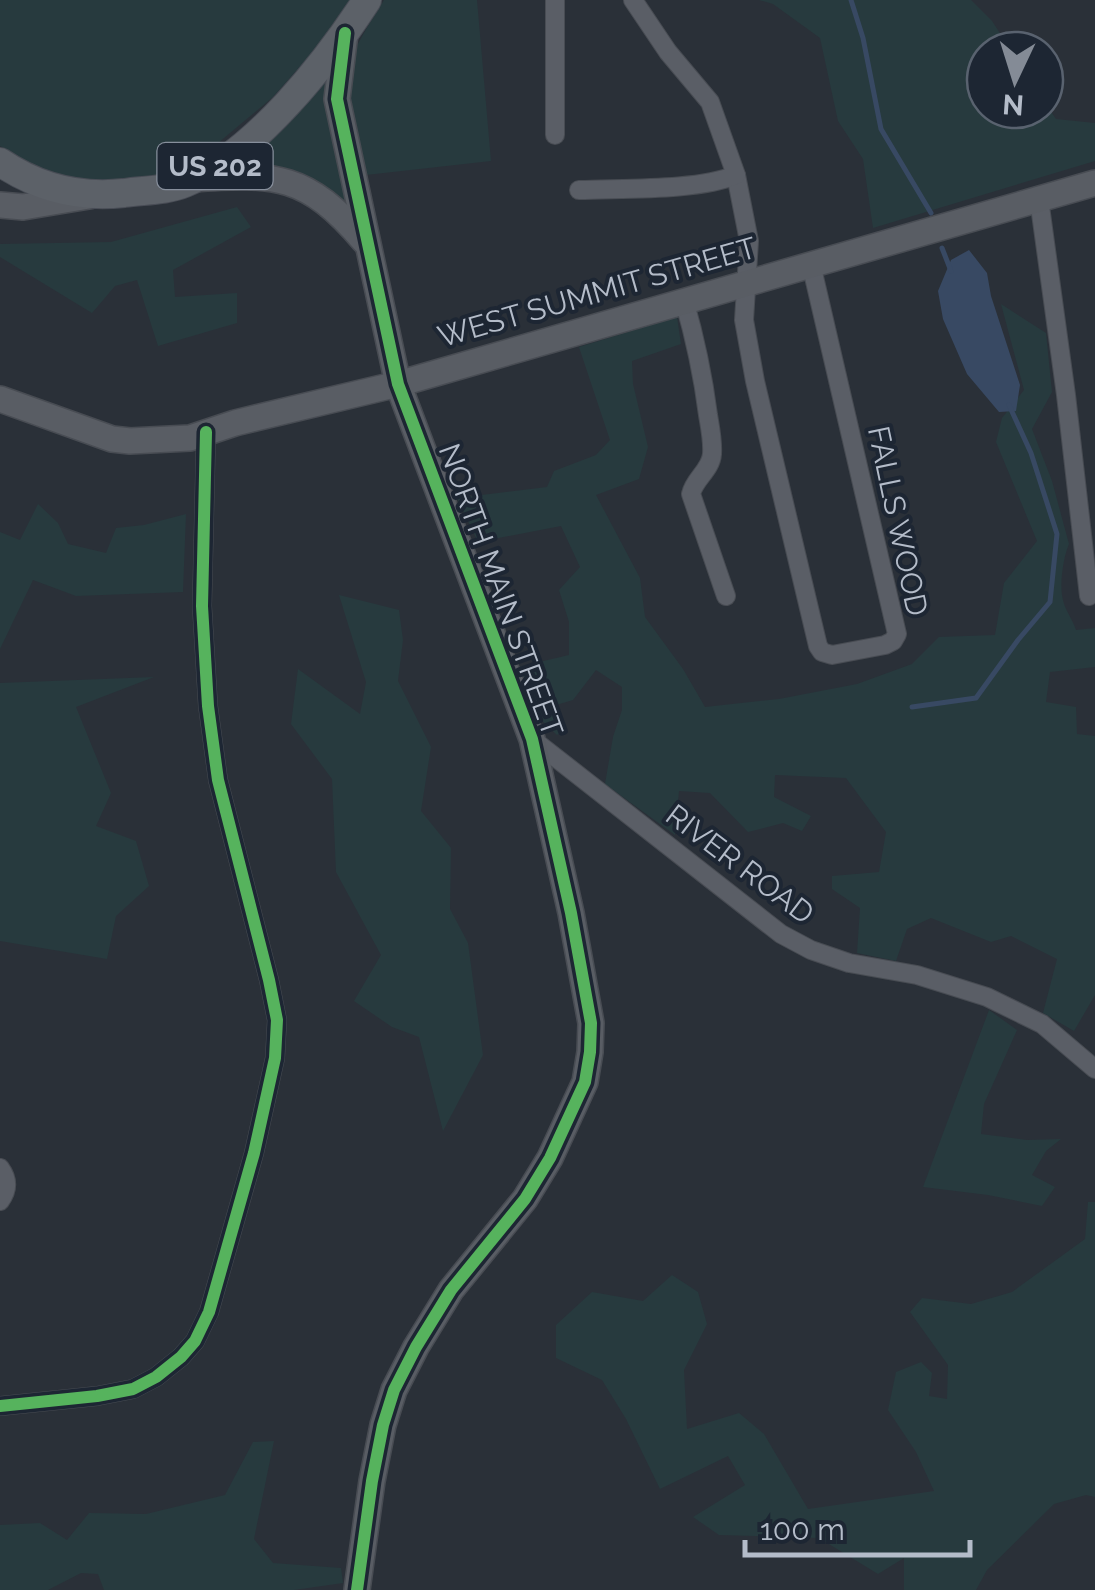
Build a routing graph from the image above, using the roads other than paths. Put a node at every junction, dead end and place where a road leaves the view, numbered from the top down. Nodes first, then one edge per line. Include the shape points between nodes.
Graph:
1 (368, 0) edge
2 (555, 0) edge
3 (634, 0) edge
4 (344, 33) junction
5 (555, 135) dead end
6 (0, 162) edge
7 (736, 175) junction
8 (192, 180) junction
9 (1095, 183) edge
10 (579, 190) dead end
11 (96, 194) junction
12 (1039, 199) junction
13 (0, 205) edge
14 (368, 246) junction
15 (811, 264) junction
16 (748, 282) junction
17 (684, 300) junction
18 (398, 384) junction
19 (0, 400) edge
20 (206, 432) junction
21 (726, 596) dead end
22 (1089, 596) dead end
23 (532, 738) junction
24 (1095, 1069) edge
25 (0, 1168) edge
26 (0, 1201) edge
27 (0, 1406) edge
28 (357, 1590) edge

1 - 4 main road, US 202
2 - 5 street
3 - 7 street via 710,102
4 - 8 main road, US 202 via 272,118
4 - 14 street, NORTH MAIN STREET via 336,99
6 - 11 main road, US 202 via 51,186
7 - 10 street via 686,185
7 - 16 street via 749,241
8 - 11 main road, US 202 via 172,188
8 - 14 street via 249,175 296,184 333,208
9 - 12 street, WEST SUMMIT STREET
11 - 13 street
12 - 15 street, WEST SUMMIT STREET
12 - 22 street
14 - 18 street, NORTH MAIN STREET
15 - 16 street, WEST SUMMIT STREET
15 - 16 street, FALLS WOOD via 894,614 897,634 885,645 832,655 818,646 755,382 744,320
16 - 17 street, WEST SUMMIT STREET
17 - 18 street, WEST SUMMIT STREET
17 - 21 street via 712,458 691,494
18 - 20 street, WEST SUMMIT STREET
18 - 23 street, NORTH MAIN STREET
19 - 20 street, WEST SUMMIT STREET via 130,441
20 - 27 street via 202,606 208,706 218,780 277,1020 254,1154 208,1312 181,1358 133,1389
23 - 24 street, RIVER ROAD via 781,934 849,962 987,996 1042,1024
23 - 28 street, NORTH MAIN STREET via 591,1023 584,1082 542,1172 451,1290 394,1390 372,1481
25 - 26 street via 7,1184

